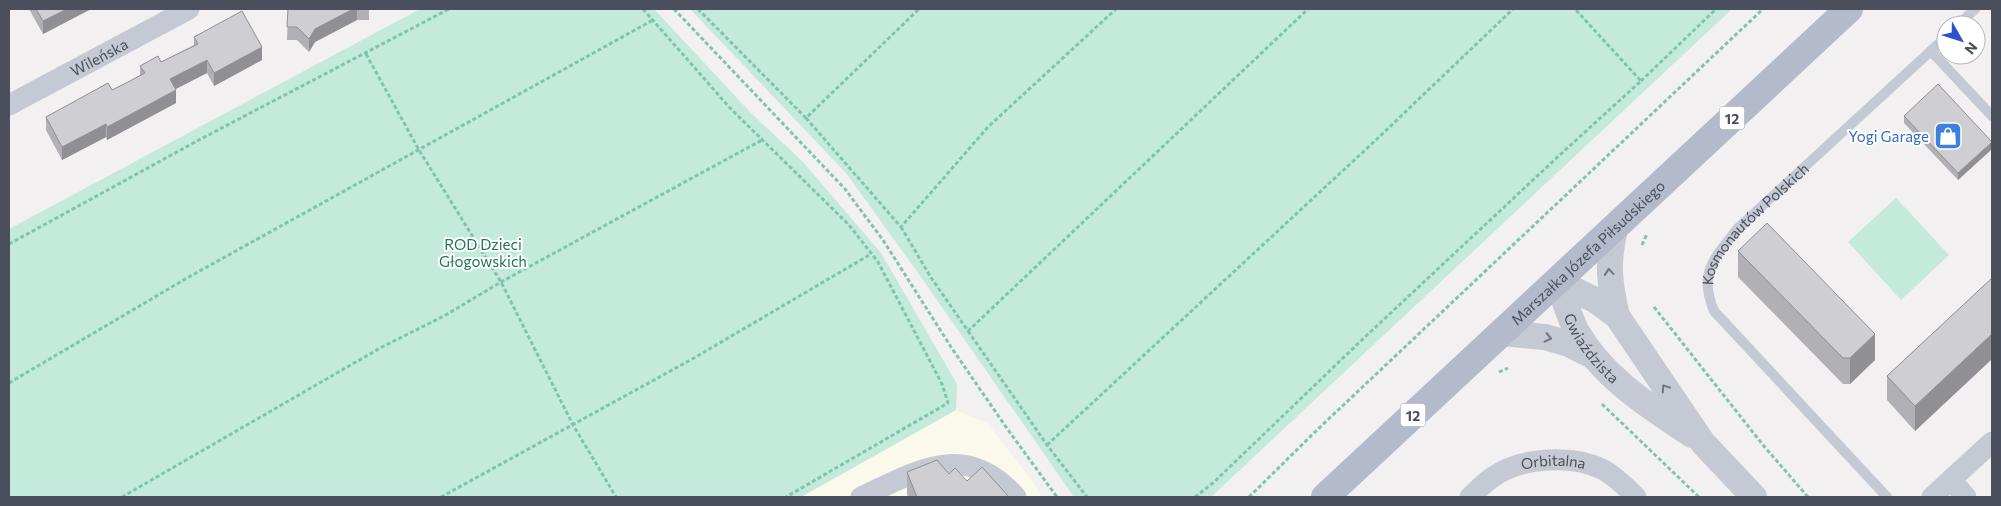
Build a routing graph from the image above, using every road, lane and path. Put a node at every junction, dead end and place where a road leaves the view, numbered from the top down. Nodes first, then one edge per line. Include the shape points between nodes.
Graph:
1 (189, 9) edge
2 (449, 9) edge
3 (642, 9) edge
4 (674, 9) edge
5 (698, 9) edge
6 (919, 9) edge
7 (1116, 9) edge
8 (1308, 9) edge
9 (1513, 9) edge
10 (1575, 9) edge
11 (1716, 9) edge
12 (1763, 9) edge
13 (1849, 9) edge
14 (653, 20) junction
15 (1936, 47) edge
16 (1932, 51) junction
17 (366, 54) junction
18 (1641, 81) junction
19 (9, 104) edge
20 (1992, 116) edge
21 (806, 118) junction
22 (762, 140) junction
23 (418, 150) junction
24 (901, 227) junction
25 (1615, 228) junction
26 (9, 244) edge
27 (871, 254) junction
28 (500, 282) junction
29 (1558, 282) junction
30 (1654, 307) dead end
31 (1617, 316) junction
32 (968, 331) junction
33 (1501, 332) junction
34 (1593, 356) junction
35 (9, 383) edge
36 (1596, 398) dead end
37 (573, 425) junction
38 (1702, 442) junction
39 (1992, 442) edge
40 (1047, 445) junction
41 (1951, 480) junction
42 (122, 497) edge
43 (442, 497) edge
44 (616, 497) edge
45 (786, 497) edge
46 (861, 497) edge
47 (1016, 497) edge
48 (1057, 497) edge
49 (1087, 497) edge
50 (1195, 497) edge
51 (1249, 497) edge
52 (1325, 497) edge
53 (1470, 497) edge
54 (1636, 497) edge
55 (1699, 497) edge
56 (1754, 497) edge
57 (1808, 497) edge
58 (1887, 497) edge
59 (1932, 497) edge
60 (1966, 497) edge

1 - 19 street, Wileńska
2 - 17 path
3 - 14 path
4 - 48 path via 846,189 883,240 951,347
5 - 21 path
6 - 21 path
7 - 24 path via 988,128
8 - 32 path
9 - 40 path
10 - 18 path
11 - 18 path
12 - 51 path
13 - 25 main road, Marszałka Józefa Piłsudskiego / 12
14 - 22 path
14 - 23 path
15 - 16 lane, Kosmonautów Polskich
16 - 20 lane
16 - 58 lane, Kosmonautów Polskich via 1737,229 1715,257 1707,276 1708,295 1714,311
17 - 23 path
17 - 26 path via 197,141
18 - 50 path
21 - 24 path
22 - 27 path via 849,226
22 - 28 path
23 - 28 path
23 - 35 path via 187,278
24 - 32 path
25 - 29 main road, Marszałka Józefa Piłsudskiego / 12
31 -> 25 street via 1608,267
27 - 37 path
27 - 45 path via 942,384 948,403
28 - 37 path
28 - 42 path
29 - 31 street, Gwiaździsta via 1595,300
29 - 33 main road, Marszałka Józefa Piłsudskiego / 12
29 - 34 street, Gwiaździsta via 1577,332
30 - 57 path
38 -> 31 street, Gwiaździsta
32 - 40 path
33 -> 34 street via 1545,337
33 - 52 main road, Marszałka Józefa Piłsudskiego / 12
34 - 38 street, Gwiaździsta via 1638,399
36 - 55 path
37 - 43 path
37 - 44 path
38 - 56 street, Gwiaździsta
39 - 41 street
40 - 49 path
41 - 59 street
41 - 60 street
46 - 47 street via 921,469 960,464 976,467
53 - 54 street, Orbitalna via 1493,476 1520,463 1554,459 1603,470

